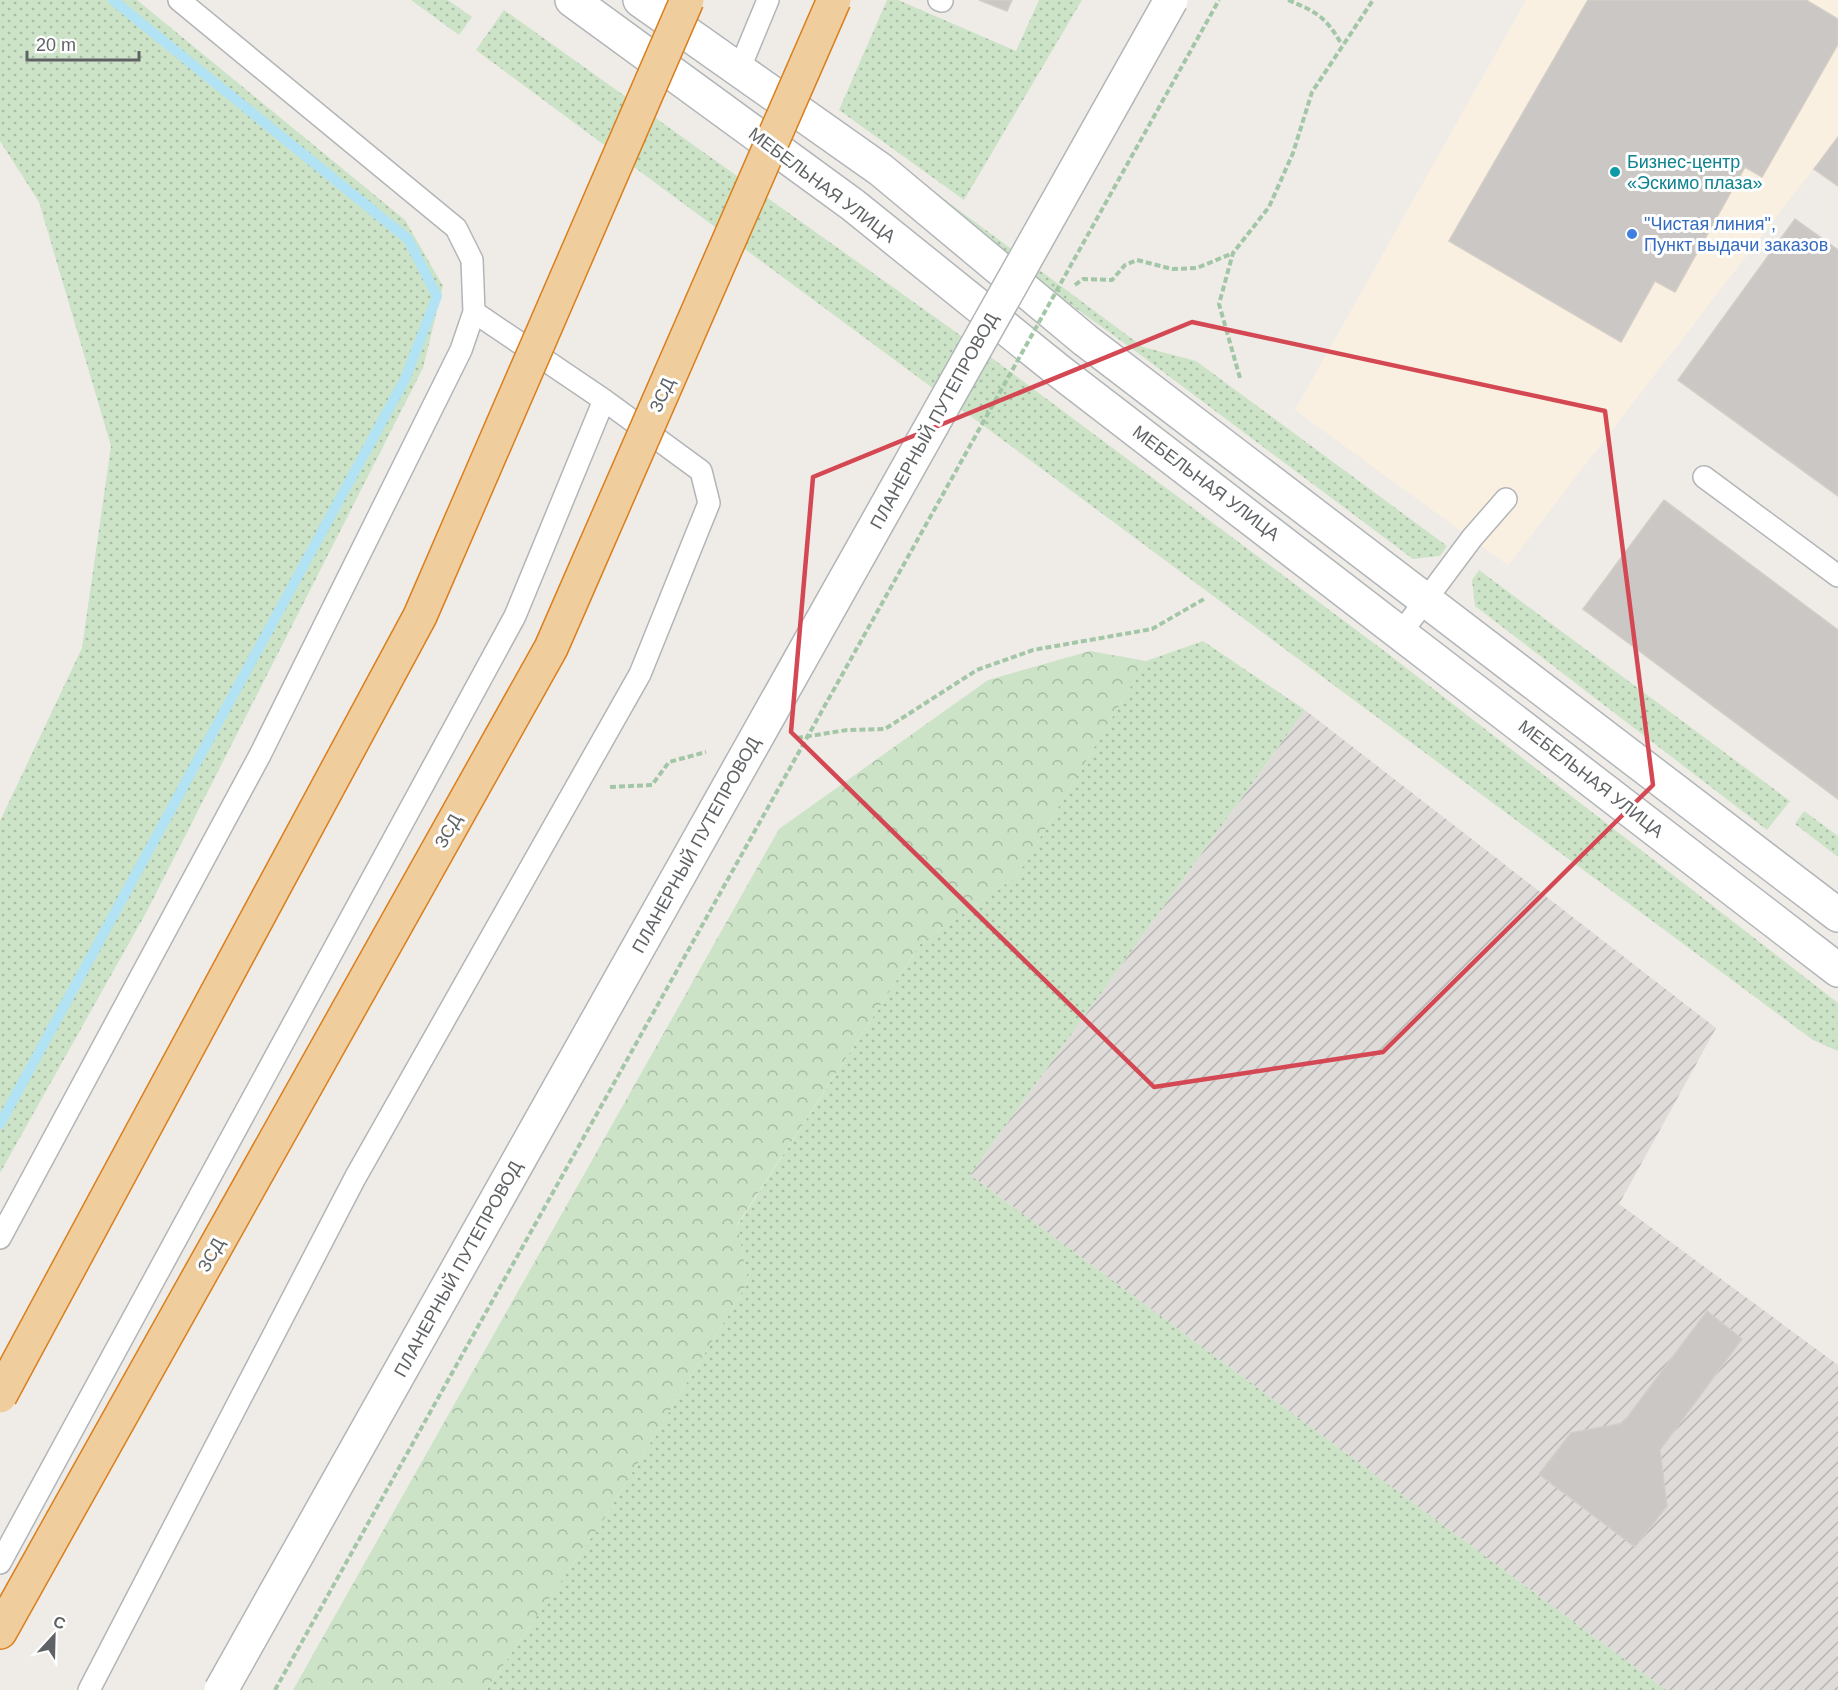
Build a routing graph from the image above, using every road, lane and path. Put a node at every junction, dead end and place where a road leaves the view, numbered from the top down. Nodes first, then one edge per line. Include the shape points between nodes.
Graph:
1 (179, 0) edge
2 (572, 0) edge
3 (640, 0) edge
4 (687, 0) edge
5 (768, 0) edge
6 (834, 0) edge
7 (1171, 0) edge
8 (1219, 0) edge
9 (1288, 0) edge
10 (1373, 0) edge
11 (1342, 45) junction
12 (739, 70) junction
13 (1233, 253) junction
14 (1075, 285) dead end
15 (474, 312) junction
16 (1240, 378) dead end
17 (604, 400) junction
18 (1704, 477) dead end
19 (1506, 499) dead end
20 (1838, 576) edge
21 (1204, 599) dead end
22 (1426, 600) junction
23 (1401, 633) junction
24 (792, 738) dead end
25 (714, 750) dead end
26 (565, 804) junction
27 (1838, 915) edge
28 (1838, 970) edge
29 (0, 1238) edge
30 (0, 1396) edge
31 (0, 1563) edge
32 (0, 1632) edge
33 (90, 1690) edge
34 (221, 1690) edge
35 (276, 1690) edge

1 - 15 lane via 456,228 472,260
2 - 23 street, МЕБЕЛЬНАЯ УЛИЦА via 853,205 1059,371
3 - 12 street
4 - 30 highway, bridge via 420,616
5 - 12 lane
6 - 32 highway, ЗСД, bridge via 551,648
7 - 34 street, ПЛАНЕРНЫЙ ПУТЕПРОВОД, bridge
8 - 35 path, bridge
9 - 11 path via 1312,9 1329,23
10 - 11 path
11 - 13 path via 1312,92 1293,153 1269,207
12 - 22 street via 880,170 1085,340
13 - 14 path via 1197,268 1172,269 1137,260 1125,265 1112,280 1083,279
13 - 16 path via 1219,304
15 - 17 lane
15 - 29 lane via 461,350 260,755
17 - 26 lane via 701,471 709,502 640,674
17 - 31 lane via 515,616
18 - 20 lane
19 - 22 lane
21 - 24 path via 1152,629 1033,650 977,670 885,729
22 - 23 lane
22 - 27 street
23 - 28 street, МЕБЕЛЬНАЯ УЛИЦА
25 - 26 path via 669,762 652,785 585,791
26 - 33 lane via 354,1178

